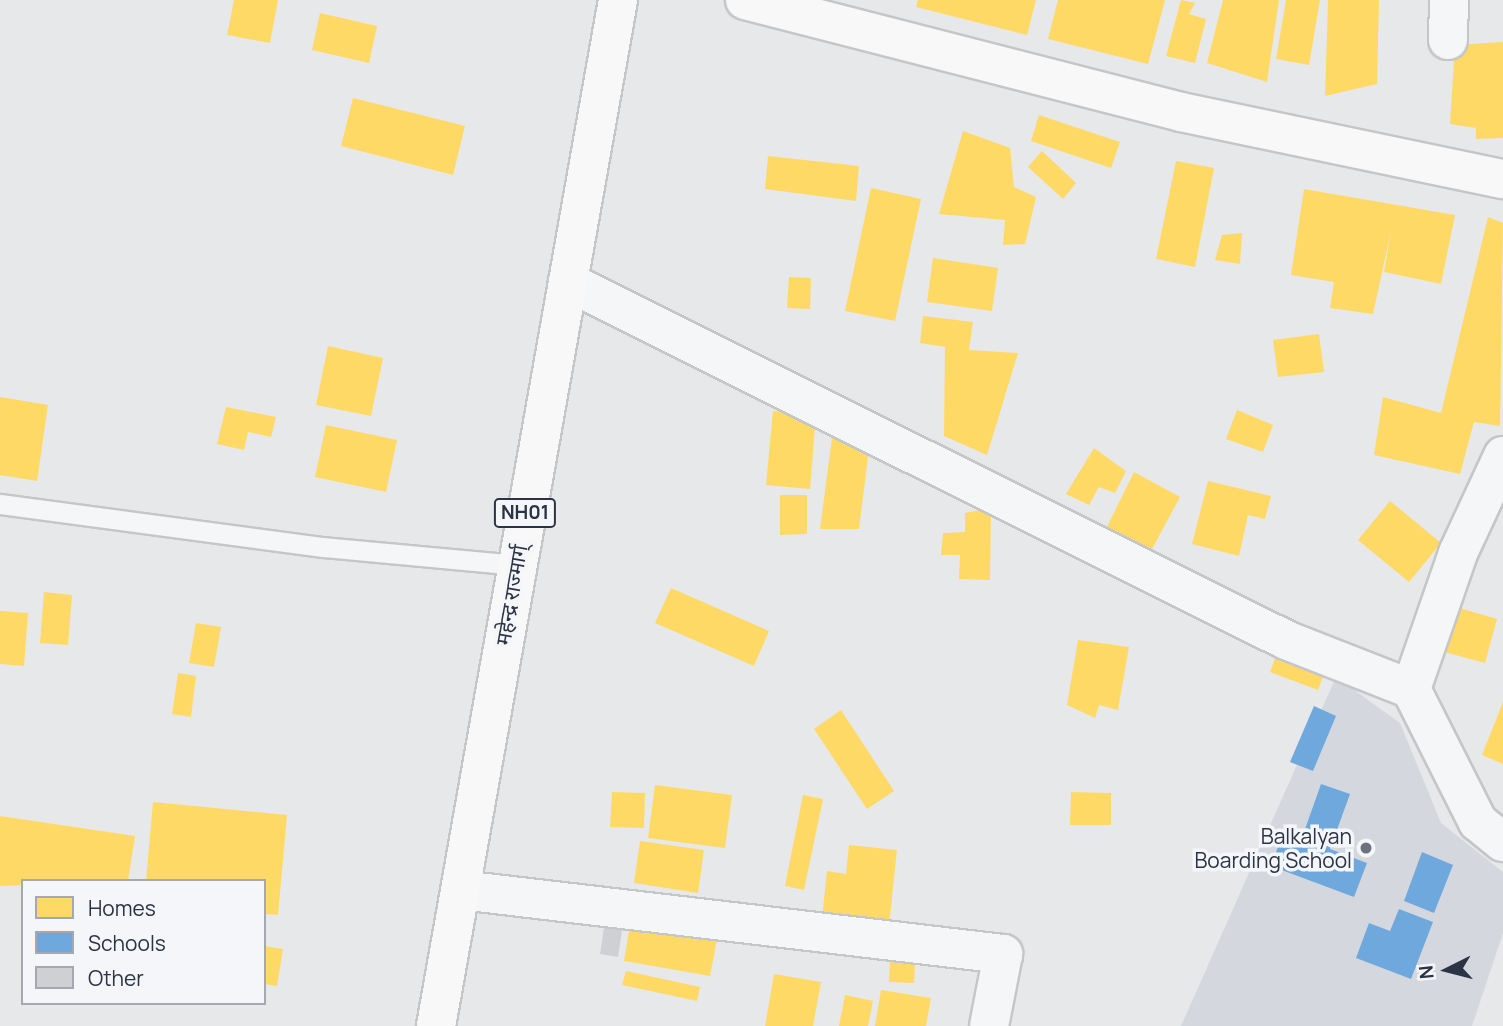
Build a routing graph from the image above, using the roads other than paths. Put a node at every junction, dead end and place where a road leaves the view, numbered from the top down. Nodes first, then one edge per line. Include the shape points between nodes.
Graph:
1 (618, 0) edge
2 (745, 0) edge
3 (1448, 0) edge
4 (1448, 40) dead end
5 (1503, 179) edge
6 (568, 282) junction
7 (1503, 456) edge
8 (0, 503) edge
9 (516, 565) junction
10 (1410, 689) junction
11 (1503, 842) edge
12 (461, 890) junction
13 (436, 1026) edge
14 (989, 1026) edge

1 - 6 main road, महेन्द्र राज्मार्ग् / NH01
2 - 5 main road via 1181,112
3 - 4 street
6 - 9 main road, महेन्द्र राज्मार्ग् / NH01
6 - 10 street via 1286,640
7 - 10 street via 1458,553
8 - 9 lane via 323,547
9 - 12 main road, महेन्द्र राज्मार्ग् / NH01
10 - 11 street via 1478,822
12 - 13 main road, महेन्द्र राज्मार्ग् / NH01
12 - 14 street via 1003,954

